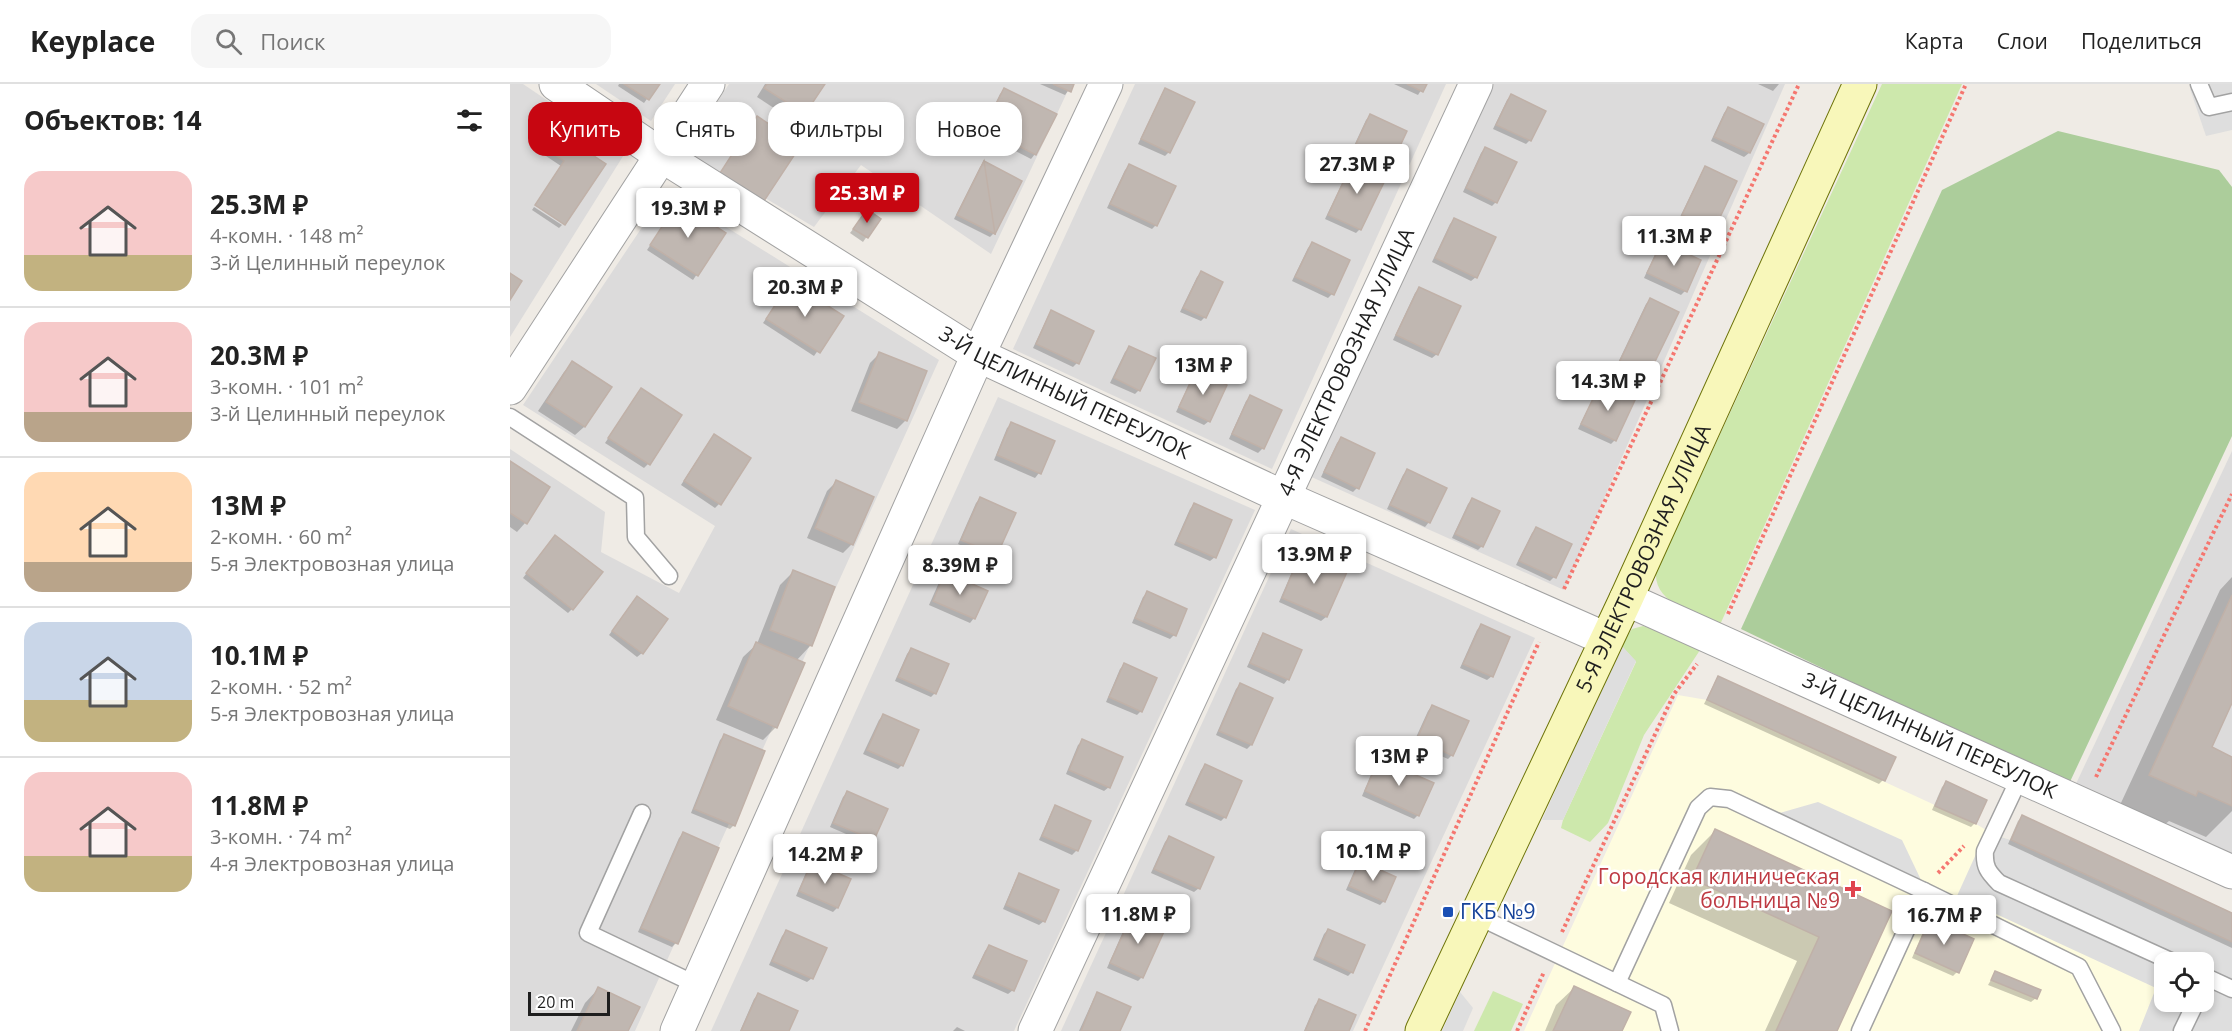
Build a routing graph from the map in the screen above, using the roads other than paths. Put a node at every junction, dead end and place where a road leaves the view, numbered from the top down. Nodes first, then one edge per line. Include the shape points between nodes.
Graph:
1 (556, 84) edge
2 (708, 84) edge
3 (1106, 84) edge
4 (1476, 84) edge
5 (1860, 84) edge
6 (2199, 84) edge
7 (696, 102) edge
8 (2232, 102) edge
9 (654, 150) edge
10 (660, 156) edge
11 (663, 156) edge
12 (978, 355) junction
13 (510, 388) edge
14 (510, 417) edge
15 (1283, 497) junction
16 (669, 576) dead end
17 (1626, 599) junction
18 (1606, 639) junction
19 (2020, 777) junction
20 (642, 813) dead end
21 (2228, 864) edge
22 (1924, 891) junction
23 (1475, 915) junction
24 (2154, 953) edge
25 (1617, 983) junction
26 (2214, 983) edge
27 (697, 985) junction
28 (2232, 989) edge
29 (2191, 1012) edge
30 (677, 1031) edge
31 (1035, 1031) edge
32 (1422, 1031) edge
33 (1670, 1031) edge
34 (1860, 1031) edge
35 (2112, 1031) edge
36 (2182, 1031) edge

1 - 9 street, 3-Й ЦЕЛИННЫЙ ПЕРЕУЛОК
2 - 7 street
3 - 12 street
4 - 15 street, 4-Я ЭЛЕКТРОВОЗНАЯ УЛИЦА
5 - 17 street, 5-Я ЭЛЕКТРОВОЗНАЯ УЛИЦА
6 - 8 lane via 2209,107
10 - 13 street
11 - 12 street, 3-Й ЦЕЛИННЫЙ ПЕРЕУЛОК
12 - 15 street, 3-Й ЦЕЛИННЫЙ ПЕРЕУЛОК
12 - 27 street
14 - 16 lane via 634,498 636,537
15 - 18 street, 3-Й ЦЕЛИННЫЙ ПЕРЕУЛОК
15 - 31 street, 4-Я ЭЛЕКТРОВОЗНАЯ УЛИЦА
17 - 18 street, 5-Я ЭЛЕКТРОВОЗНАЯ УЛИЦА
17 - 19 street, 3-Й ЦЕЛИННЫЙ ПЕРЕУЛОК
18 - 23 street, 5-Я ЭЛЕКТРОВОЗНАЯ УЛИЦА
19 - 21 street, 3-Й ЦЕЛИННЫЙ ПЕРЕУЛОК
19 - 24 lane via 1985,851 1988,872 1999,883
20 - 27 lane via 588,933
22 - 25 lane via 1729,799 1710,797 1698,808
22 - 34 lane
22 - 35 lane via 2079,967
23 - 25 lane
23 - 32 street, 5-Я ЭЛЕКТРОВОЗНАЯ УЛИЦА
25 - 33 lane via 1663,1005
26 - 28 lane
27 - 30 street
29 - 36 lane

